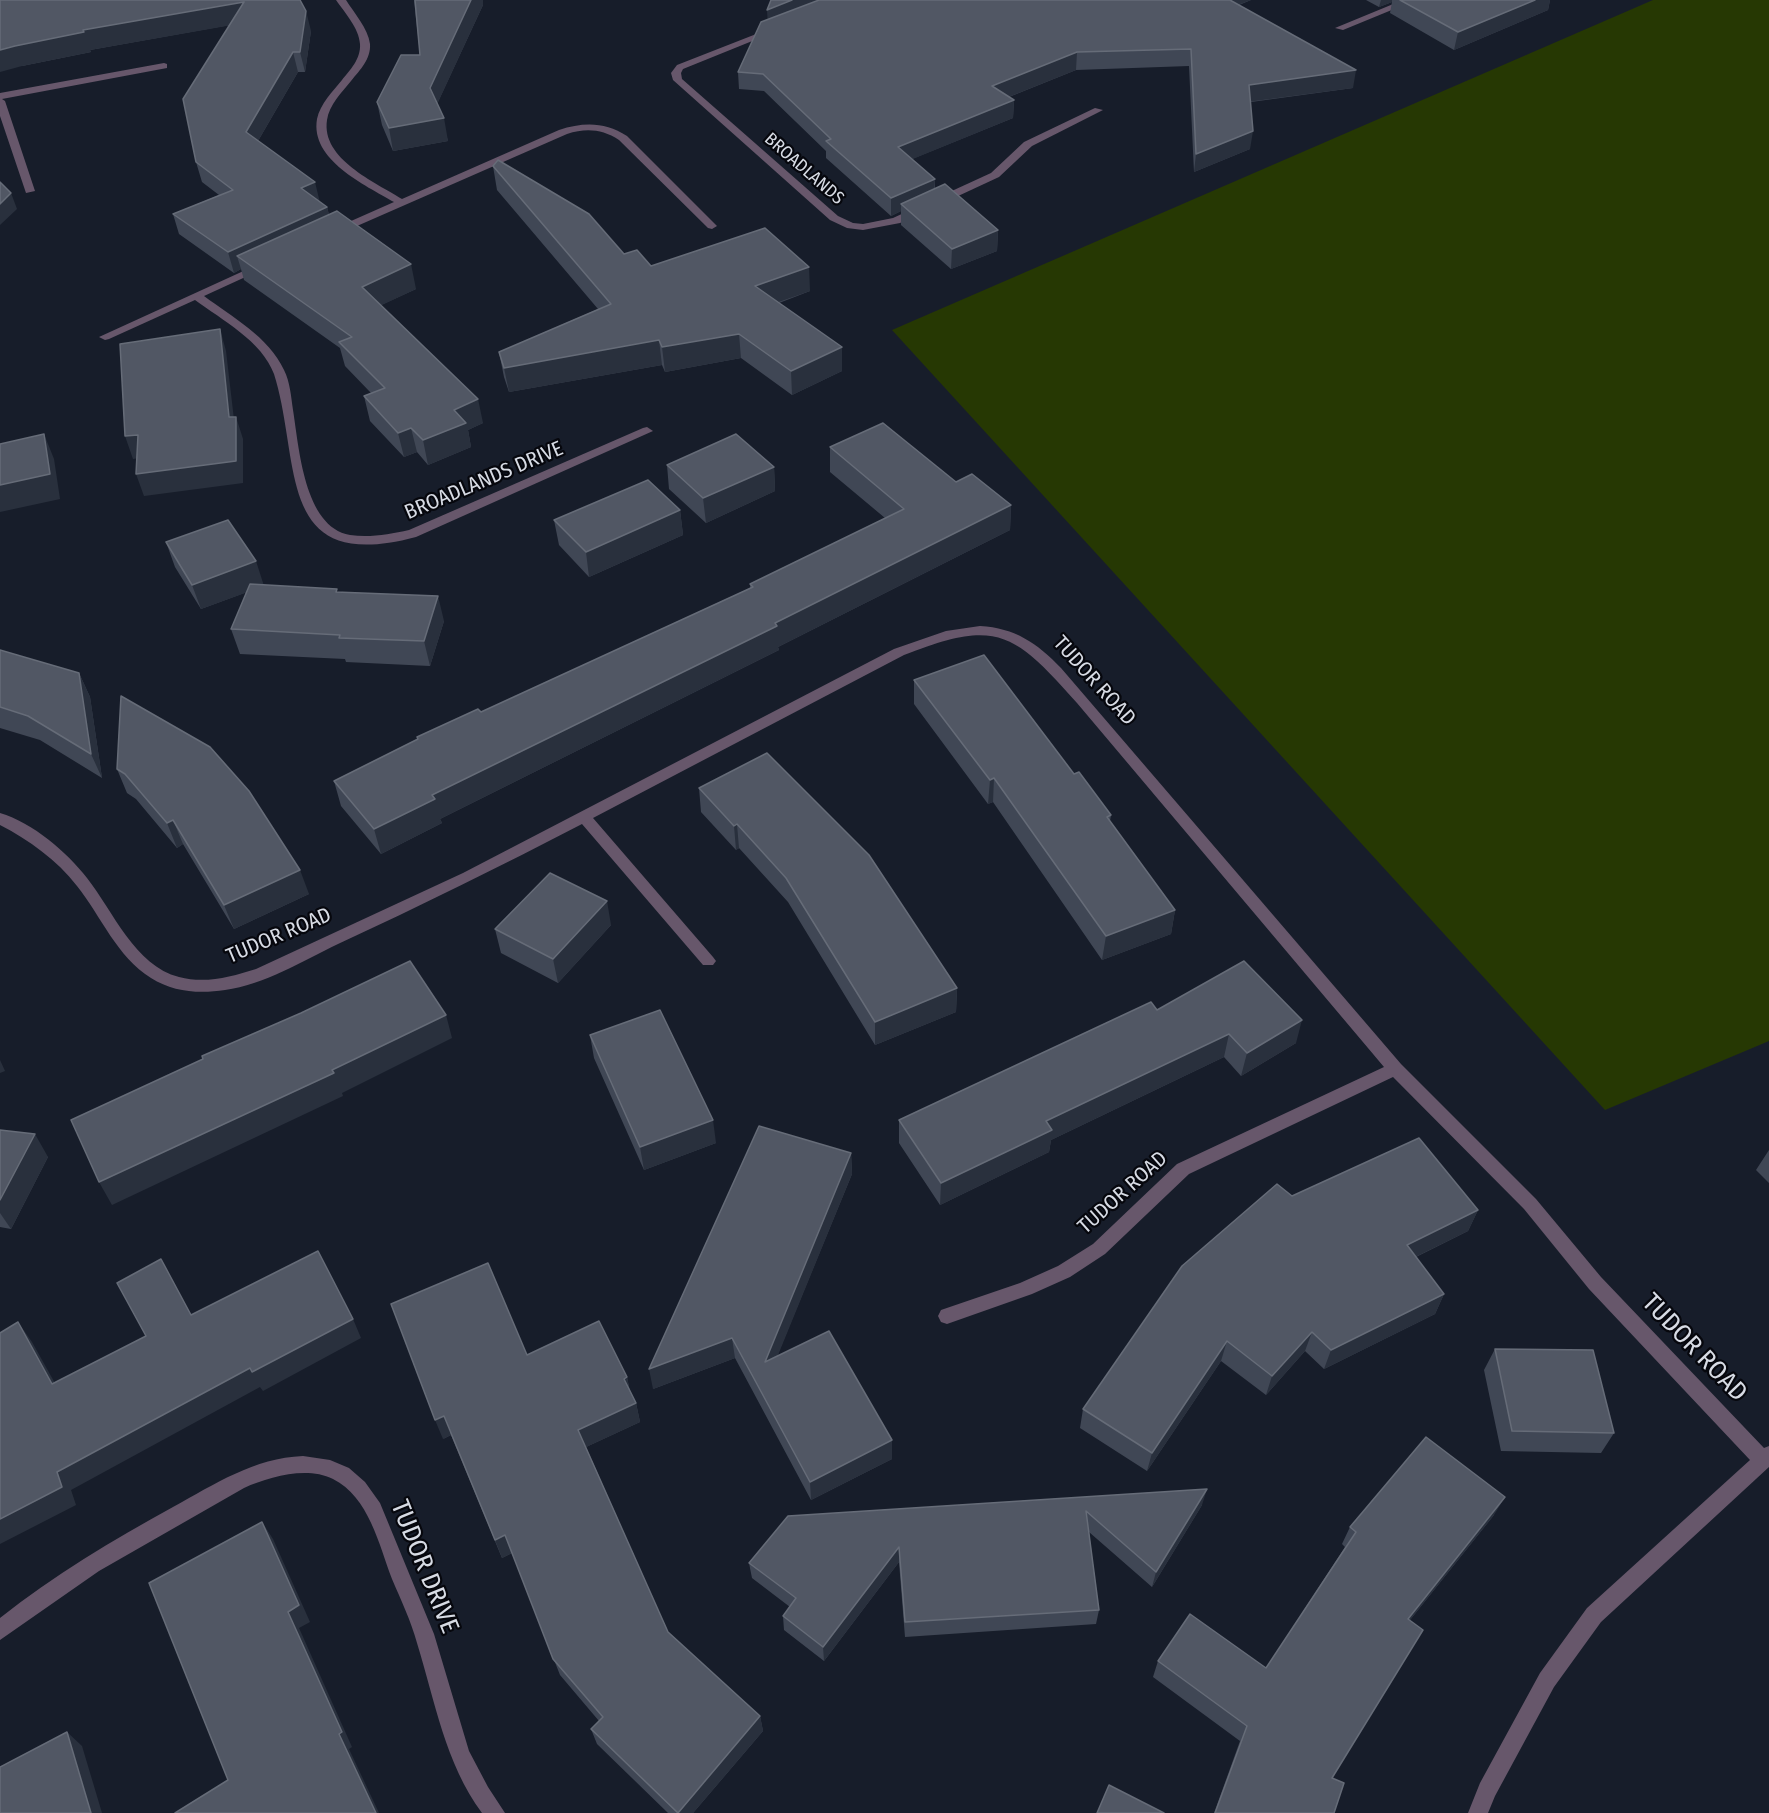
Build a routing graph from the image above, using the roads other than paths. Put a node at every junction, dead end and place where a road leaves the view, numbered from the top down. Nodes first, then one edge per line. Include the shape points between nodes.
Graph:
1 (341, 0) edge
2 (1411, 0) edge
3 (779, 28) edge
4 (1340, 28) dead end
5 (164, 66) dead end
6 (0, 96) edge
7 (0, 101) edge
8 (1098, 110) dead end
9 (30, 191) dead end
10 (401, 202) junction
11 (712, 226) dead end
12 (326, 237) edge
13 (272, 261) edge
14 (197, 296) junction
15 (105, 337) dead end
16 (646, 431) dead end
17 (584, 817) junction
18 (0, 818) edge
19 (708, 961) dead end
20 (1395, 1069) junction
21 (946, 1317) dead end
22 (1766, 1457) edge
23 (0, 1630) edge
24 (495, 1813) edge
25 (1478, 1813) edge

1 - 10 street via 362,32 365,46 358,66 326,110 323,136 337,160
2 - 4 street
3 - 8 street, BROADLANDS via 690,62 676,73 678,80 834,218 851,226 896,220 995,176 1029,144
5 - 6 street
7 - 9 street
10 - 11 street via 563,132 589,126 613,131 623,138
10 - 12 street
13 - 14 street
14 - 15 street
14 - 16 street, BROADLANDS DRIVE via 259,345 278,367 309,510 326,530 351,540 376,541 420,531
17 - 18 street, TUDOR ROAD via 468,877 261,973 226,984 199,987 168,980 142,965 53,852
17 - 19 street
17 - 20 street, TUDOR ROAD via 899,652 953,634 977,631 1009,636 1025,642 1044,658 1082,700
20 - 21 street, TUDOR ROAD via 1183,1169 1098,1249 1063,1272
20 - 22 street, TUDOR ROAD via 1530,1204 1595,1283
22 - 25 street, TUDOR ROAD via 1594,1615 1547,1680
23 - 24 street, TUDOR DRIVE via 37,1600 129,1541 235,1483 295,1465 338,1472 368,1499 385,1533 426,1639 464,1765

